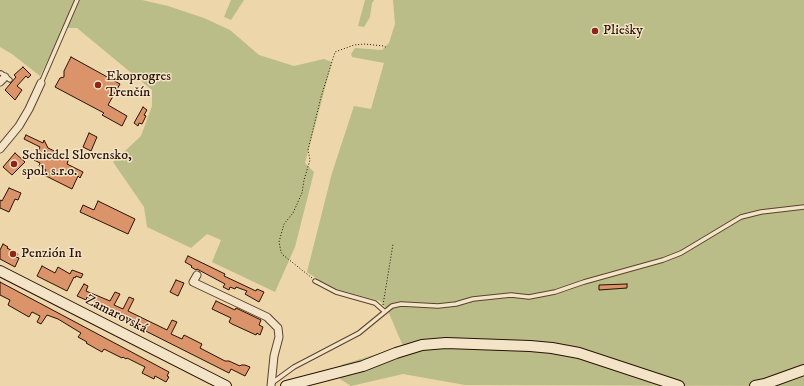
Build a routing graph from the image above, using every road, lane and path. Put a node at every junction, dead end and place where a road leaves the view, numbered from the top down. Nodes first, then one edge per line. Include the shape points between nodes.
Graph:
1 (77, 0) edge
2 (387, 48) dead end
3 (41, 83) joint
4 (0, 149) edge
5 (804, 207) edge
6 (393, 244) dead end
7 (0, 271) edge
8 (197, 275) dead end
9 (315, 281) joint
10 (384, 311) junction
11 (804, 370) edge
12 (305, 384) edge
13 (223, 385) edge
14 (271, 385) edge
15 (286, 386) edge
16 (679, 386) edge
17 (755, 386) edge

1 - 3 lane
2 - 9 path via 364,44 335,52 320,97 308,150 310,160 302,193 293,213 284,224 279,242 283,255
3 - 4 street via 30,109
5 - 10 lane via 766,211 741,217 681,253 555,292 529,297 484,297 438,306 401,304
6 - 10 path
7 - 13 main road, Zamarovská
8 - 14 street via 193,282 267,317 278,328 279,337
9 - 10 lane via 336,292 376,303
10 - 14 lane via 359,333 294,367
11 - 17 main road
12 - 15 main road
12 - 16 main road via 422,345 446,343 552,348 579,353

